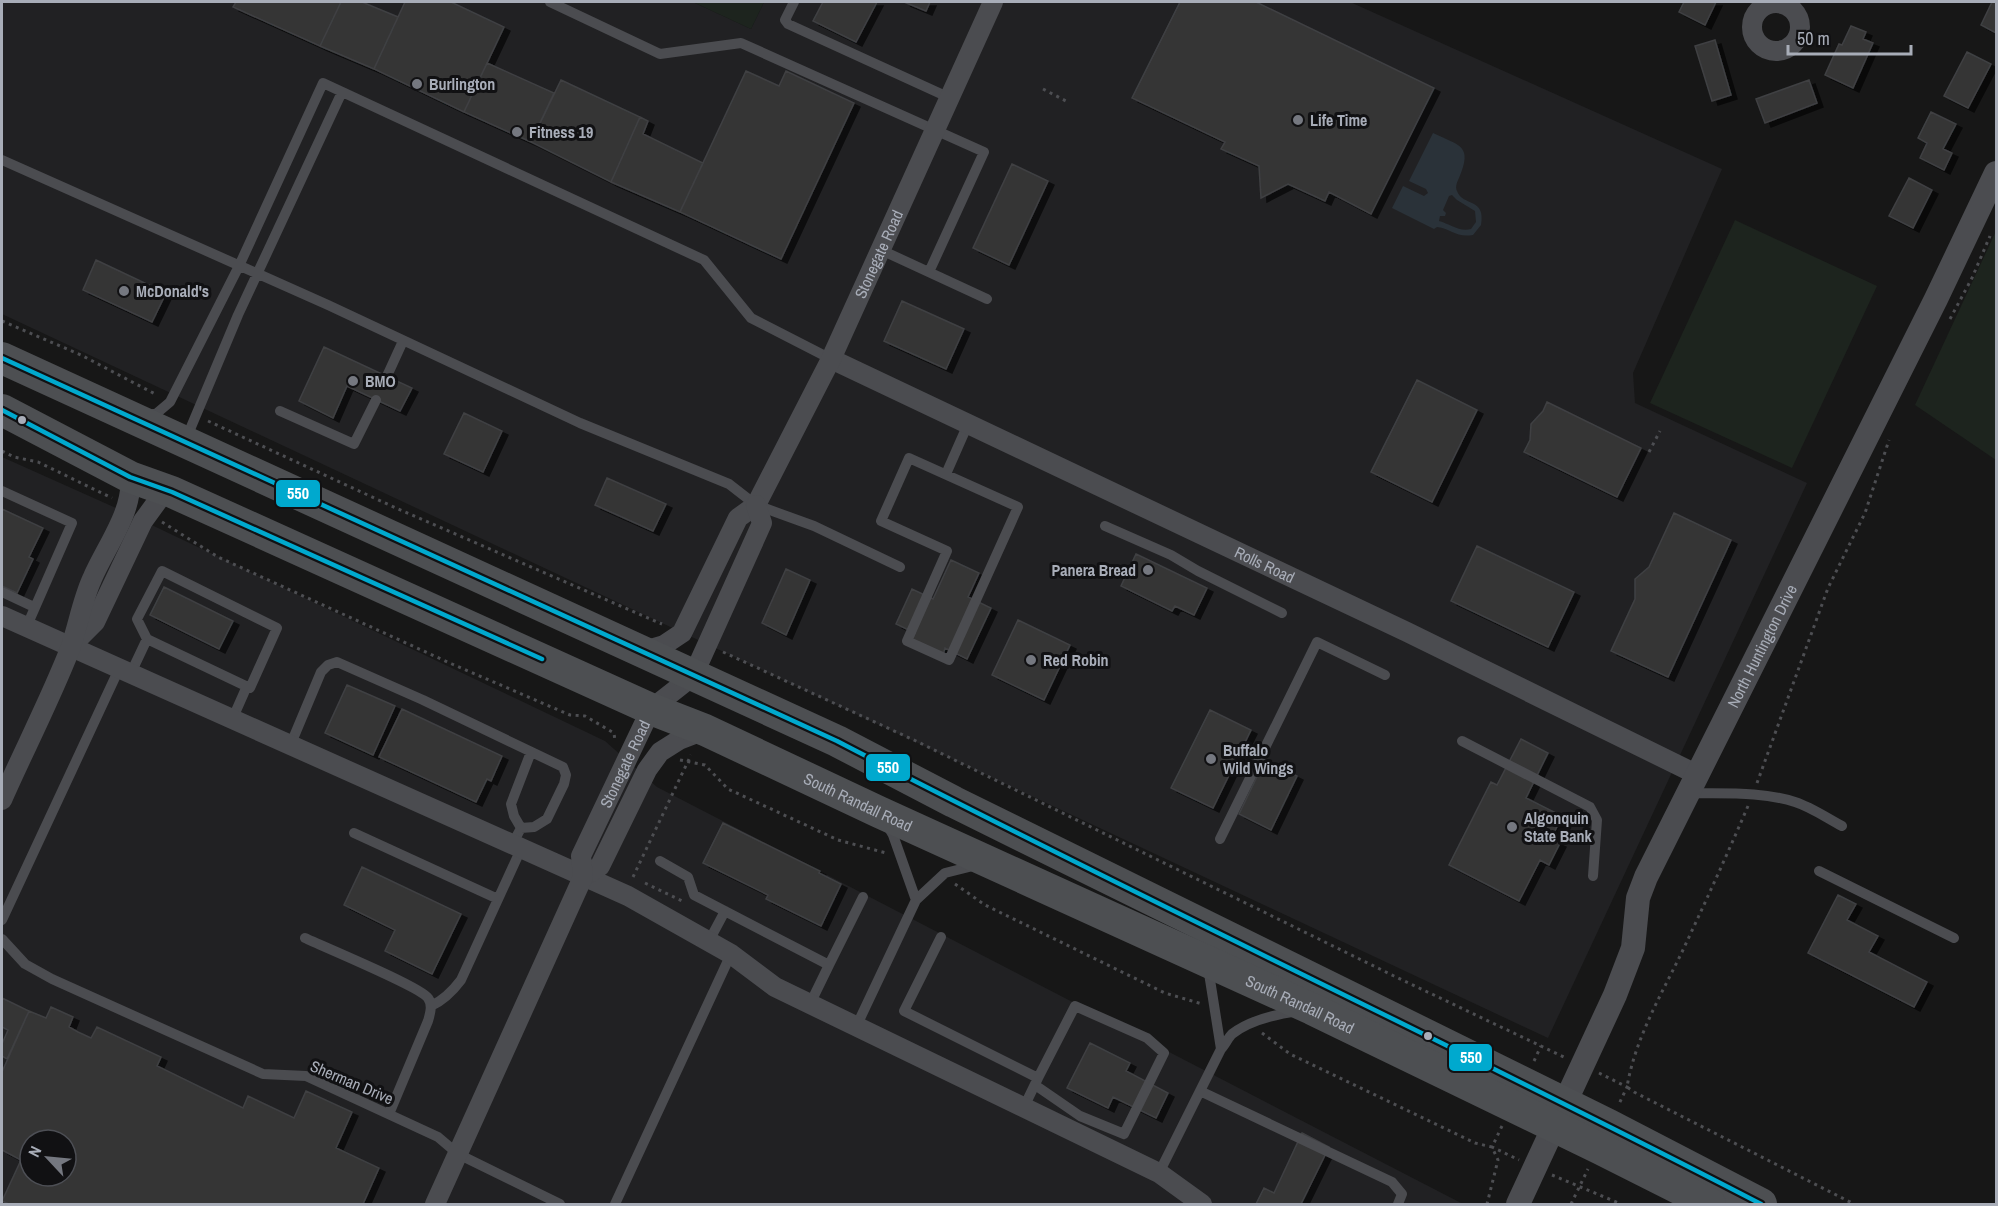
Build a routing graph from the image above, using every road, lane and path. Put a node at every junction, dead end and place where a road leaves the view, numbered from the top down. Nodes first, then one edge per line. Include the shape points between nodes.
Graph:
1 (550, 2) edge
2 (794, 2) edge
3 (993, 2) edge
4 (1043, 89) dead end
5 (342, 92) junction
6 (950, 98) junction
7 (1066, 101) dead end
8 (936, 129) junction
9 (2, 160) edge
10 (1996, 173) edge
11 (1992, 230) dead end
12 (881, 250) junction
13 (239, 266) junction
14 (929, 272) junction
15 (258, 275) junction
16 (987, 299) dead end
17 (1950, 319) dead end
18 (2, 321) edge
19 (403, 341) junction
20 (2, 358) edge
21 (831, 359) junction
22 (387, 376) dead end
23 (376, 400) dead end
24 (171, 402) junction
25 (2, 410) edge
26 (280, 411) dead end
27 (136, 419) junction
28 (968, 424) junction
29 (190, 429) junction
30 (1659, 430) dead end
31 (1891, 435) dead end
32 (2, 451) edge
33 (1648, 452) dead end
34 (946, 474) junction
35 (130, 477) junction
36 (2, 491) edge
37 (98, 491) dead end
38 (172, 492) junction
39 (756, 505) junction
40 (1865, 513) dead end
41 (171, 526) dead end
42 (1105, 526) dead end
43 (900, 567) dead end
44 (2, 592) edge
45 (34, 607) junction
46 (1282, 613) dead end
47 (2, 616) edge
48 (668, 626) dead end
49 (26, 628) junction
50 (147, 639) junction
51 (70, 647) junction
52 (640, 652) junction
53 (744, 662) dead end
54 (125, 672) junction
55 (1385, 675) dead end
56 (693, 676) junction
57 (247, 686) junction
58 (651, 709) junction
59 (232, 720) junction
60 (705, 730) junction
61 (1462, 741) dead end
62 (616, 744) dead end
63 (290, 746) junction
64 (531, 752) junction
65 (687, 762) dead end
66 (1692, 783) junction
67 (2, 801) edge
68 (879, 812) junction
69 (1842, 826) dead end
70 (354, 833) dead end
71 (1220, 839) dead end
72 (518, 841) junction
73 (896, 855) dead end
74 (660, 861) dead end
75 (988, 862) junction
76 (1819, 871) dead end
77 (1593, 876) dead end
78 (583, 877) junction
79 (959, 885) dead end
80 (863, 897) dead end
81 (498, 899) junction
82 (916, 900) junction
83 (725, 911) junction
84 (2, 920) edge
85 (305, 938) dead end
86 (941, 938) dead end
87 (1954, 938) dead end
88 (2, 939) edge
89 (709, 941) junction
90 (731, 954) junction
91 (1207, 961) junction
92 (829, 965) junction
93 (810, 1004) junction
94 (1203, 1004) dead end
95 (431, 1006) junction
96 (1312, 1010) junction
97 (856, 1027) junction
98 (1265, 1035) dead end
99 (1541, 1046) dead end
100 (1221, 1049) junction
101 (1036, 1082) junction
102 (1200, 1090) junction
103 (1634, 1092) dead end
104 (1024, 1107) junction
105 (389, 1114) junction
106 (1559, 1115) junction
107 (458, 1154) junction
108 (1159, 1173) junction
109 (435, 1204) edge
110 (560, 1204) edge
111 (615, 1204) edge
112 (1202, 1204) edge
113 (1398, 1204) edge
114 (1487, 1204) edge
115 (1518, 1204) edge
116 (1571, 1204) edge
117 (1621, 1204) edge
118 (1710, 1204) edge
119 (1761, 1204) edge
120 (1854, 1204) edge

1 - 8 lane via 660,54 741,43
2 - 6 lane via 785,20 788,24
3 - 6 street, Stonegate Road
4 - 7 path
5 - 13 lane via 323,83
5 - 15 lane
5 - 21 lane via 704,260 751,318
6 - 8 street, Stonegate Road
8 - 12 street, Stonegate Road
8 - 14 lane via 984,152
9 - 13 lane
10 - 66 street, North Huntington Drive
11 - 17 path
12 - 14 lane
12 - 21 street, Stonegate Road
13 - 15 lane
13 - 24 lane
14 - 16 lane
15 - 19 lane
15 - 29 lane
18 - 24 path via 81,355
19 - 22 lane
19 - 39 lane via 580,423 729,484
20 - 27 main road, South Randall Road
21 - 28 street, Rolls Road
21 - 39 street, Stonegate Road
23 - 26 lane via 354,444
24 - 27 lane
25 - 35 main road, South Randall Road
27 - 29 main road, South Randall Road
28 - 34 lane
28 - 66 street, Rolls Road via 1407,632
29 - 48 path via 398,509
29 - 52 main road, South Randall Road
30 - 33 path
31 - 40 path
32 - 37 path via 38,462
34 - 34 lane via 909,458 881,521 948,551 907,641 949,660 1018,507
35 - 38 main road, South Randall Road
35 - 51 street via 128,504 92,579
36 - 45 lane via 72,523
38 - 51 street via 162,495 143,521 95,622
38 - 58 main road, South Randall Road
39 - 43 lane via 814,526
39 - 52 street, Stonegate Road via 738,519 682,633 664,645
39 - 56 street, Stonegate Road via 762,523
41 - 62 path via 218,557 430,655 570,715 585,716 614,733
42 - 46 lane via 1172,555
44 - 45 lane
45 - 49 lane
47 - 49 street
49 - 51 street
50 - 54 lane
50 - 57 lane
50 - 57 lane via 137,619 162,571 277,628 250,688
51 - 54 street
51 - 67 street
52 - 56 main road, South Randall Road
53 - 99 path via 927,746
54 - 59 street
54 - 84 lane
55 - 71 lane via 1317,642
56 - 58 street, Stonegate Road
56 - 106 main road, South Randall Road via 837,741
57 - 59 lane
58 - 60 main road, South Randall Road
58 - 78 street, Stonegate Road via 581,856
59 - 63 street
60 - 68 main road, South Randall Road
60 - 78 street, Stonegate Road via 660,752 647,770 600,866
61 - 77 lane via 1590,807 1597,820
63 - 64 lane via 321,672 337,662
63 - 72 street
64 - 72 lane via 511,804
64 - 72 lane via 563,767 566,775 547,819
65 - 73 path via 705,765 728,789 838,840
66 - 69 lane via 1797,802
66 - 106 street, North Huntington Drive via 1646,877 1638,898 1633,948
68 - 75 main road, South Randall Road
68 - 82 lane via 893,835
70 - 81 lane
72 - 78 street
72 - 81 lane
74 - 83 lane via 688,876 694,895
75 - 82 lane via 945,873
75 - 91 main road, South Randall Road
76 - 87 lane
78 - 89 street via 628,896
78 - 107 street, Stonegate Road
79 - 94 path via 985,905 1165,993
80 - 92 lane
81 - 95 lane via 461,980 451,993
82 - 97 lane
83 - 89 lane
83 - 92 lane
85 - 95 lane via 419,991 428,997
86 - 101 lane via 904,1011
88 - 105 lane, Sherman Drive via 25,964 52,979 224,1057 263,1074 306,1076
89 - 90 street
90 - 93 street via 775,987
90 - 111 lane
91 - 96 main road, South Randall Road
91 - 100 lane
92 - 93 lane
93 - 97 street
95 - 105 lane via 429,1021
96 - 100 lane via 1262,1019 1232,1034
96 - 106 main road, South Randall Road
97 - 104 street
98 - 114 path via 1290,1054 1474,1143 1492,1147 1498,1160
100 - 102 lane
101 - 101 lane via 1075,1006 1147,1038 1164,1053 1124,1134 1080,1116
101 - 104 lane
102 - 108 lane
102 - 113 lane via 1392,1182 1402,1194
103 - 120 path
104 - 108 street
105 - 107 lane, Sherman Drive via 438,1137
106 - 115 street, North Huntington Drive
106 - 118 main road, South Randall Road
106 - 119 main road, South Randall Road
107 - 109 street, Stonegate Road
107 - 110 lane, Sherman Drive
108 - 112 street
116 - 117 path via 1580,1187

